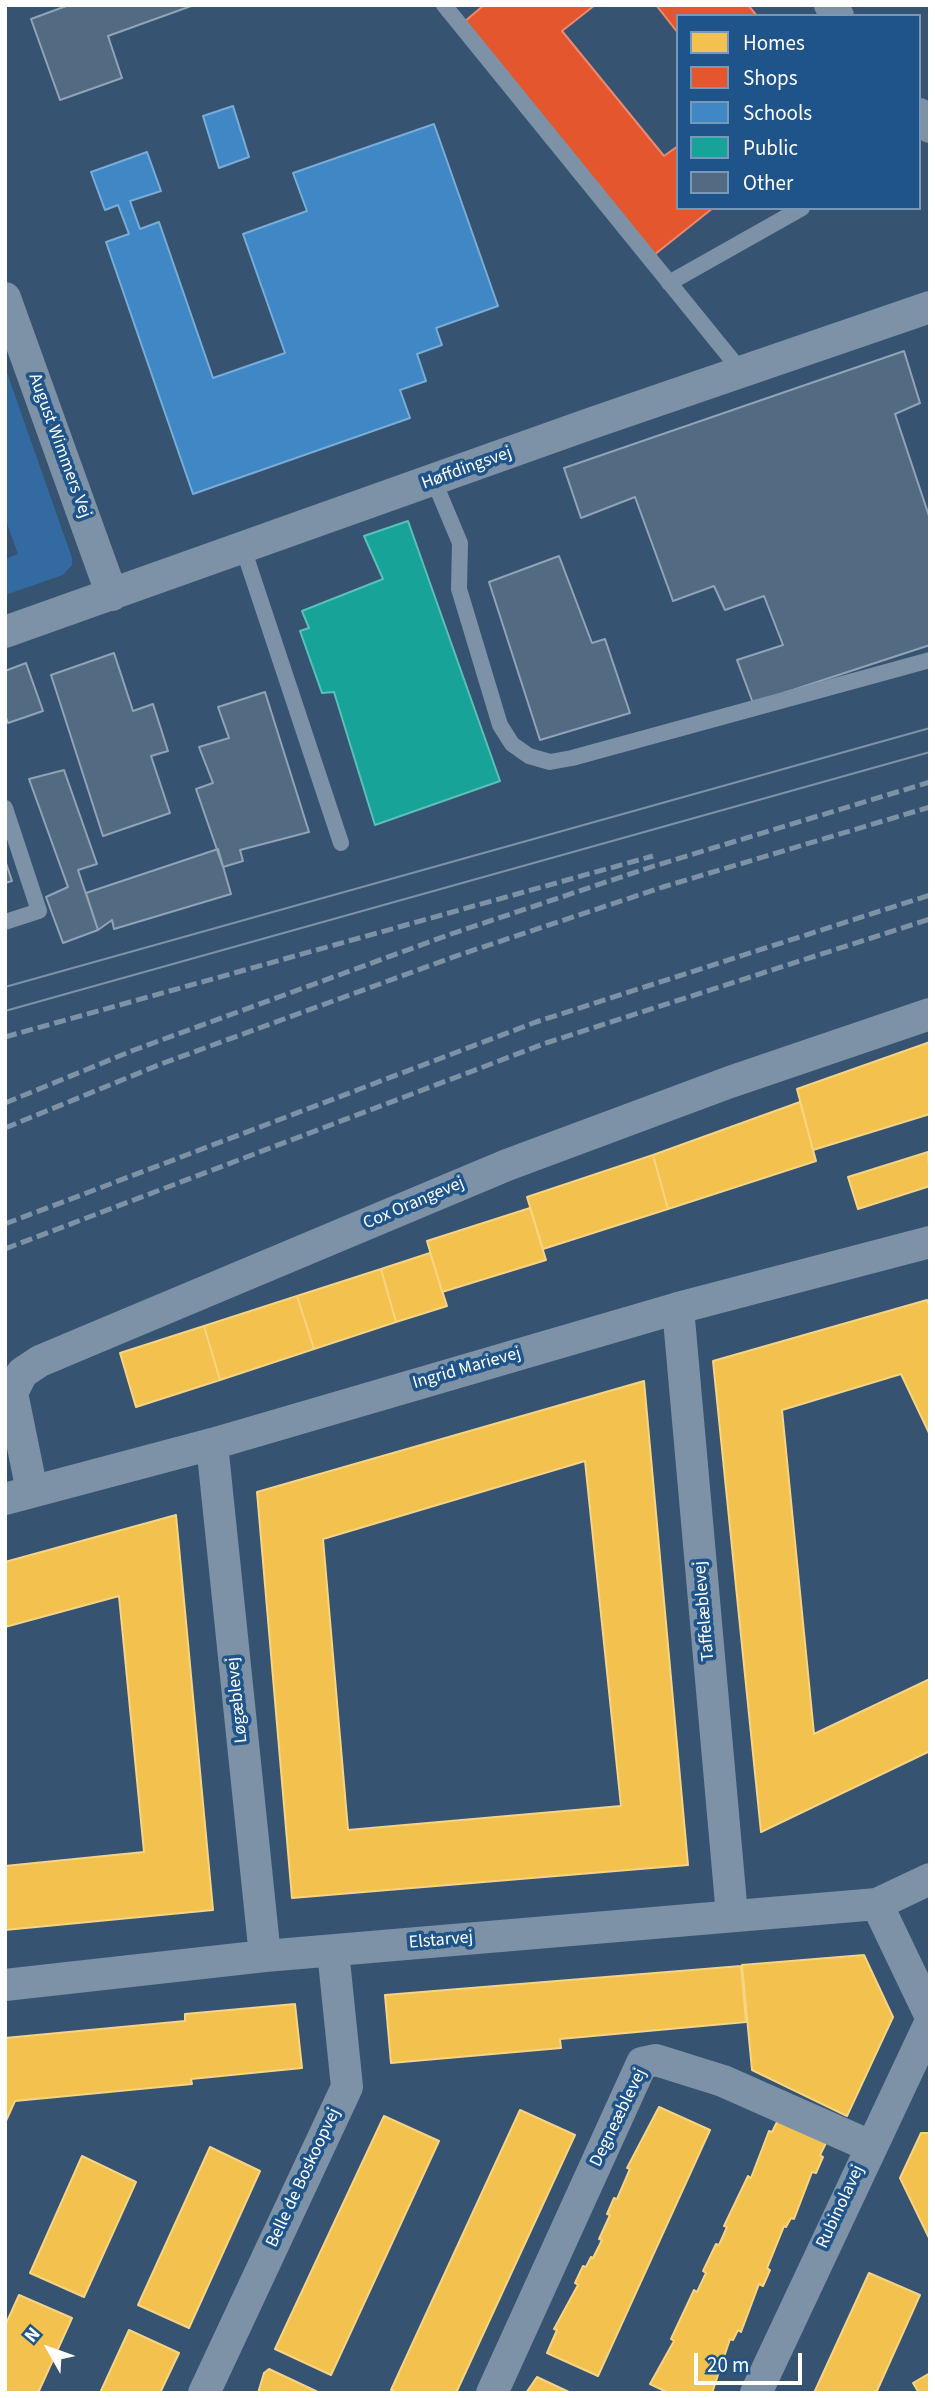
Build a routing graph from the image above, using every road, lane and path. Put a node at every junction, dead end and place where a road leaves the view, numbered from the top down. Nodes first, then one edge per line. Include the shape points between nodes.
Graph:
1 (451, 8) edge
2 (798, 210) edge
3 (669, 283) junction
4 (5, 298) edge
5 (928, 312) edge
6 (741, 371) junction
7 (433, 481) junction
8 (243, 548) junction
9 (113, 595) junction
10 (5, 632) edge
11 (930, 660) edge
12 (5, 808) edge
13 (341, 843) dead end
14 (5, 922) edge
15 (930, 1014) edge
16 (930, 1242) edge
17 (678, 1308) junction
18 (212, 1444) junction
19 (19, 1495) edge
20 (930, 1879) edge
21 (877, 1904) junction
22 (732, 1915) junction
23 (333, 1951) junction
24 (265, 1956) junction
25 (5, 1985) edge
26 (930, 2015) edge
27 (930, 2023) edge
28 (870, 2146) junction
29 (204, 2393) edge
30 (492, 2393) edge
31 (755, 2393) edge

1 - 3 lane
2 - 3 lane
3 - 6 lane
4 - 9 street, August Wimmers Vej
5 - 6 street, Høffdingsvej
6 - 7 street, Høffdingsvej
7 - 8 street, Høffdingsvej
7 - 11 lane via 460,542 459,589 500,725 512,744 529,756 550,762 572,758
8 - 9 street, Høffdingsvej
8 - 13 lane
9 - 10 street, Høffdingsvej
12 - 14 lane via 39,911
15 - 19 street, Cox Orangevej via 507,1165 40,1361 22,1373 12,1392
16 - 17 street, Ingrid Marievej
17 - 18 street, Ingrid Marievej
17 - 22 street, Taffelæblevej
18 - 19 street, Ingrid Marievej
18 - 24 street, Løgæblevej
20 - 21 street
21 - 22 street, Elstarvej
21 - 26 street
22 - 23 street, Elstarvej
23 - 24 street, Elstarvej
23 - 29 street, Belle de Boskoopvej via 347,2087
24 - 25 street, Elstarvej
27 - 28 street, Rubinolavej
28 - 30 street, Degneæblevej via 723,2081 656,2060 642,2063
28 - 31 street, Rubinolavej

